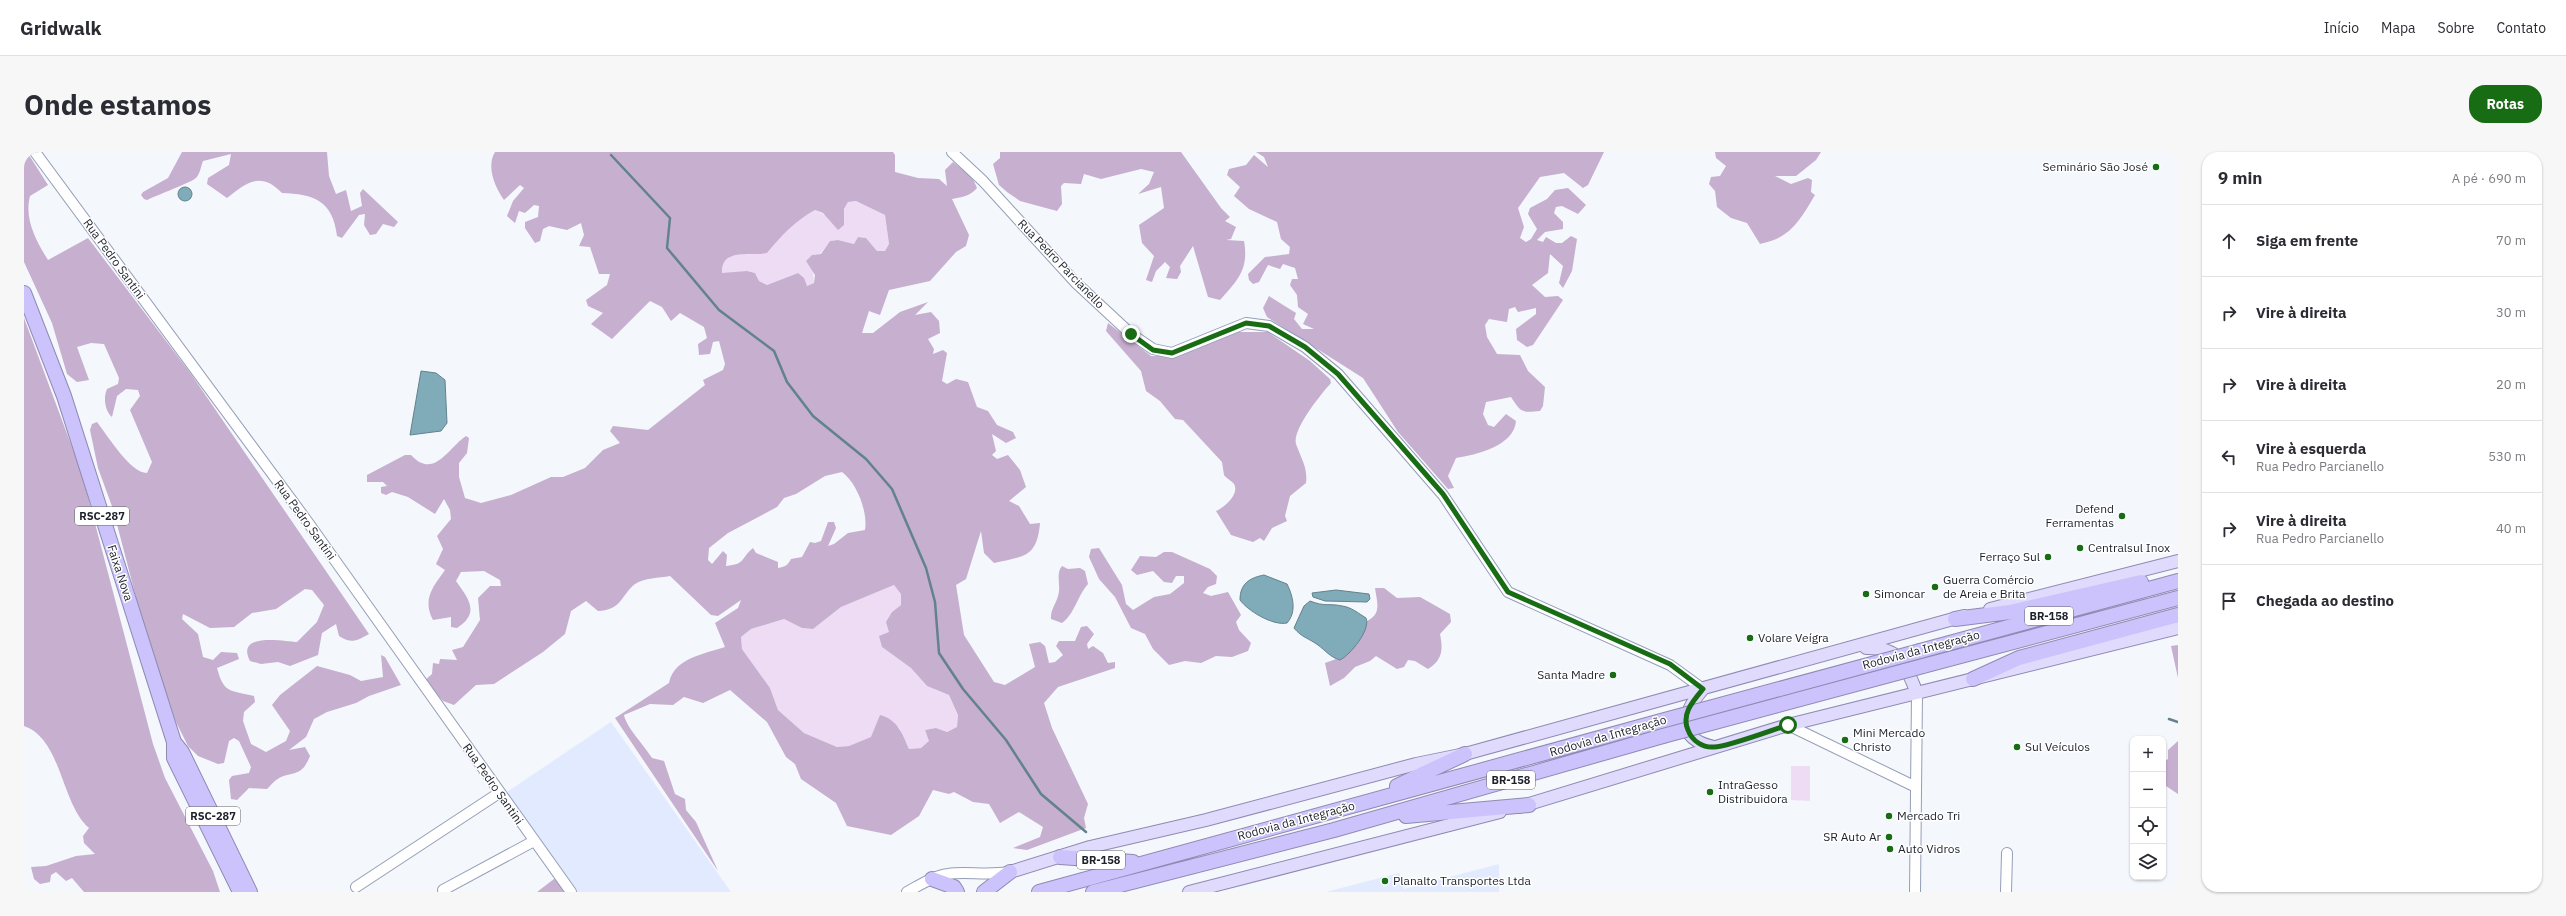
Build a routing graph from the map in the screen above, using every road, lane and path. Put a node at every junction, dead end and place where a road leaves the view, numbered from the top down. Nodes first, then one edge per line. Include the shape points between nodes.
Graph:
1 (35, 152) edge
2 (952, 152) edge
3 (24, 293) edge
4 (2178, 561) edge
5 (2178, 573) edge
6 (2178, 581) edge
7 (2178, 598) edge
8 (2178, 615) edge
9 (1955, 619) junction
10 (2178, 628) edge
11 (1857, 648) junction
12 (1973, 679) junction
13 (1703, 689) junction
14 (1917, 693) junction
15 (1788, 725) junction
16 (174, 742) junction
17 (1715, 748) junction
18 (1465, 754) junction
19 (1916, 787) junction
20 (499, 793) junction
21 (1529, 805) junction
22 (1331, 810) junction
23 (1360, 822) junction
24 (534, 841) junction
25 (2007, 853) dead end
26 (1060, 857) junction
27 (1143, 863) junction
28 (1010, 872) junction
29 (232, 877) junction
30 (932, 879) junction
31 (356, 887) dead end
32 (233, 892) edge
33 (240, 892) edge
34 (250, 892) edge
35 (444, 892) edge
36 (571, 892) edge
37 (907, 892) edge
38 (957, 892) edge
39 (984, 892) edge
40 (1039, 892) edge
41 (1093, 892) edge
42 (1188, 892) edge
43 (1915, 892) edge
44 (2006, 892) edge

1 - 20 street, Rua Pedro Santini via 307,521
2 - 13 street, Rua Pedro Parcianello via 983,180 1076,282 1131,334 1153,350 1172,353 1246,323 1269,326 1305,347 1338,374 1443,494 1508,592 1670,664
3 - 16 highway, Faixa Nova / RSC-287 via 64,396
4 - 9 main road, BR-158
5 - 9 highway, BR-158 via 2010,612
6 - 22 highway, Rodovia da Integração / BR-158, bridge via 1432,785
7 - 23 highway, Rodovia da Integração / BR-158, bridge via 1663,736
8 - 12 highway, BR-158 via 2019,658
9 - 11 main road, BR-158 via 1895,634
10 - 12 main road, BR-158
11 - 13 main road, BR-158
11 - 14 main road via 1884,647 1892,653 1903,663
12 - 14 main road, BR-158
13 - 17 main road via 1691,703 1686,716 1687,728 1691,737 1699,744
13 - 18 main road, BR-158
14 - 15 main road, BR-158
14 - 19 street
15 - 17 main road, BR-158
15 - 19 street
16 - 29 highway, Faixa Nova / RSC-287 via 174,758
16 - 34 highway, Faixa Nova / RSC-287 via 182,752
17 - 21 main road, BR-158
18 - 22 highway, BR-158 via 1410,782
18 - 26 main road, BR-158 via 1416,764 1206,820 1090,847
19 - 43 street
20 - 24 street, Rua Pedro Santini
20 - 31 street
21 - 23 highway, BR-158
21 - 42 main road, BR-158
22 - 27 highway, Rodovia da Integração / BR-158
23 - 41 highway, Rodovia da Integração / BR-158
24 - 35 street via 443,890
24 - 36 street, Rua Pedro Santini
25 - 44 street
26 - 27 highway, BR-158
26 - 28 main road, BR-158
27 - 40 highway, Rodovia da Integração / BR-158
28 - 30 street, BR-158 via 988,876 948,874
28 - 39 highway, BR-158
29 - 32 highway
29 - 33 highway, Faixa Nova / RSC-287
30 - 37 street, BR-158
30 - 38 highway via 954,887

